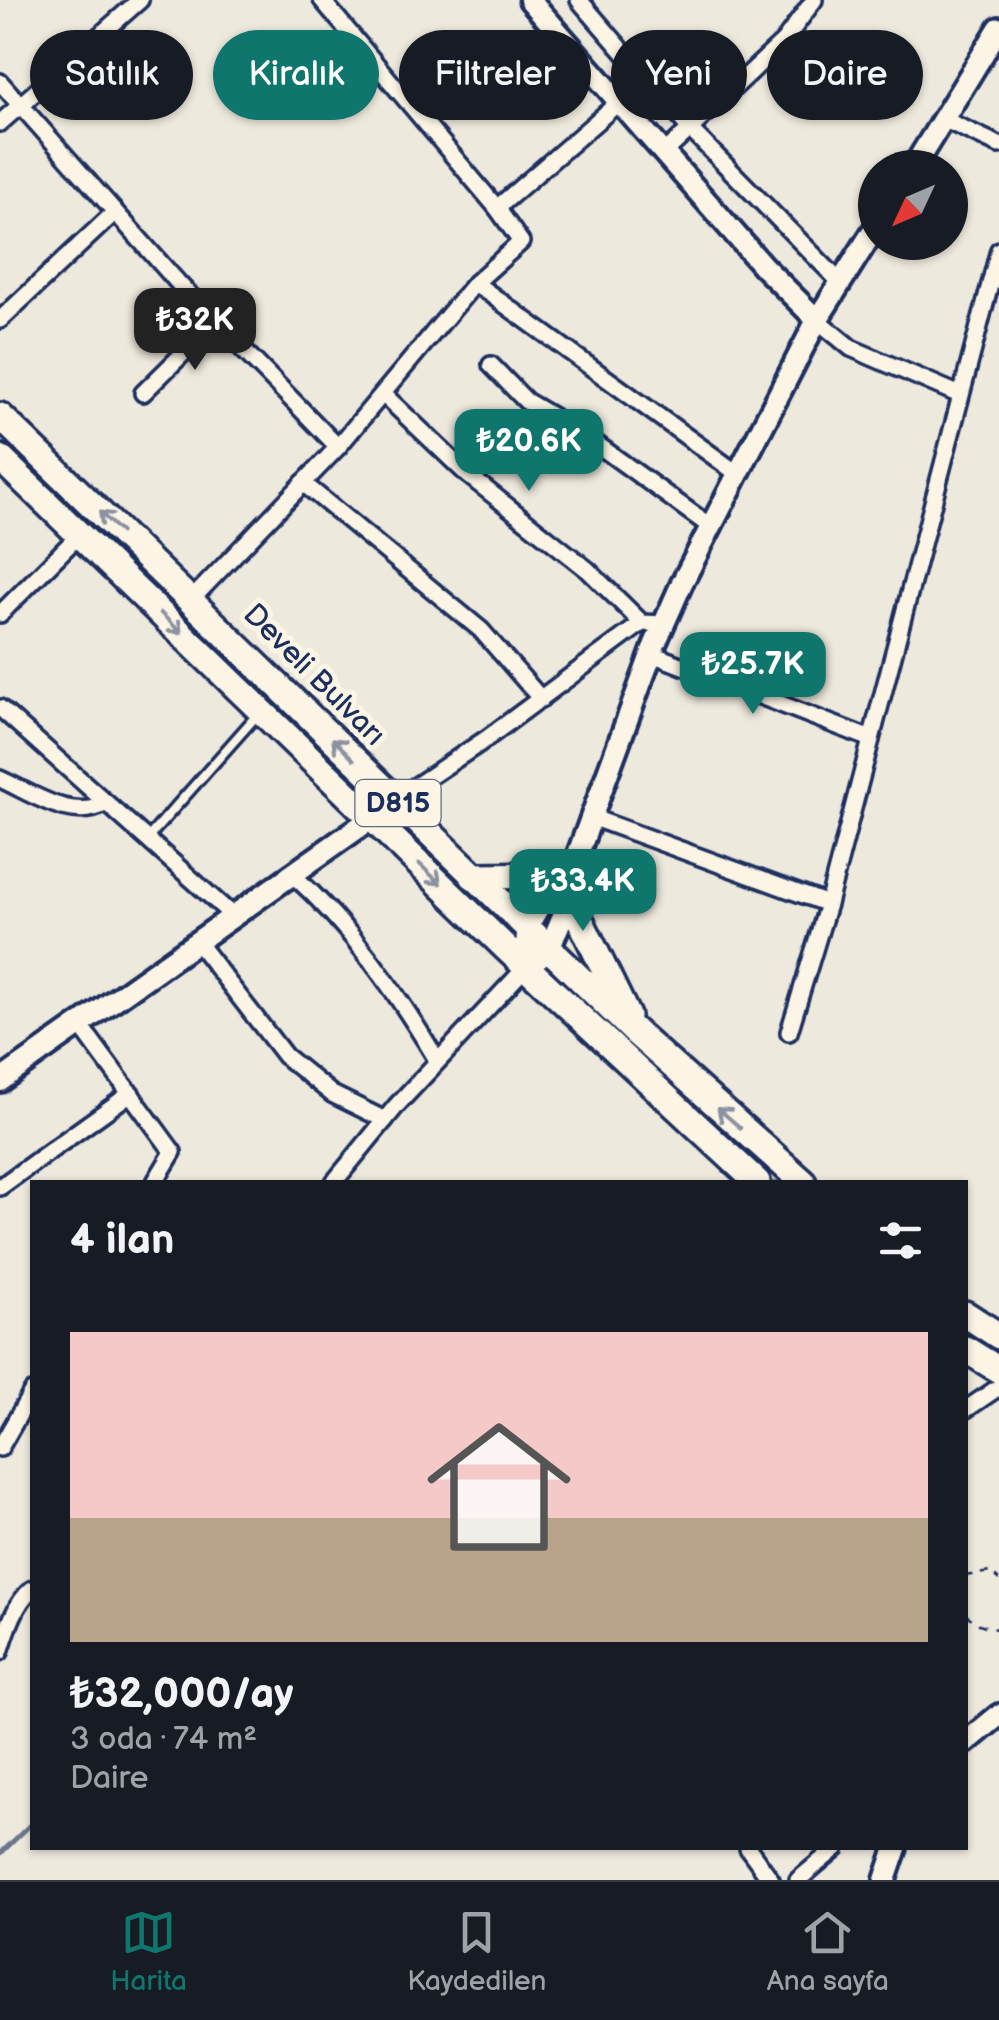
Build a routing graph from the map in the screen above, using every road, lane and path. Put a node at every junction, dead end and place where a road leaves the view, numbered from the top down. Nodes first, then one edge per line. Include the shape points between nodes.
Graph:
1 (140, 0) edge
2 (530, 0) edge
3 (579, 0) edge
4 (810, 2) edge
5 (331, 3) edge
6 (999, 28) edge
7 (0, 82) edge
8 (611, 93) edge
9 (20, 106) junction
10 (611, 109) edge
11 (943, 118) junction
12 (635, 120) edge
13 (0, 122) edge
14 (690, 129) junction
15 (999, 145) edge
16 (923, 150) edge
17 (664, 153) junction
18 (497, 208) junction
19 (115, 212) junction
20 (999, 250) edge
21 (858, 255) edge
22 (475, 283) junction
23 (840, 283) junction
24 (0, 320) edge
25 (817, 320) junction
26 (216, 321) junction
27 (490, 365) dead end
28 (142, 392) dead end
29 (382, 394) junction
30 (960, 395) junction
31 (0, 416) edge
32 (338, 446) junction
33 (0, 458) edge
34 (738, 474) junction
35 (303, 483) junction
36 (711, 527) junction
37 (80, 534) junction
38 (192, 600) junction
39 (0, 614) edge
40 (642, 622) junction
41 (664, 624) junction
42 (652, 654) junction
43 (541, 699) junction
44 (0, 708) edge
45 (262, 710) junction
46 (871, 739) junction
47 (0, 779) edge
48 (394, 800) junction
49 (106, 802) junction
50 (594, 815) junction
51 (372, 818) junction
52 (148, 839) junction
53 (566, 869) junction
54 (292, 874) junction
55 (473, 876) junction
56 (570, 900) junction
57 (828, 904) junction
58 (232, 916) junction
59 (527, 927) junction
60 (196, 942) junction
61 (549, 949) junction
62 (526, 966) junction
63 (80, 1025) junction
64 (789, 1032) dead end
65 (636, 1034) junction
66 (437, 1060) junction
67 (0, 1081) edge
68 (131, 1093) junction
69 (385, 1120) junction
70 (156, 1180) edge
71 (336, 1180) edge
72 (755, 1180) edge
73 (801, 1180) edge
74 (0, 1188) edge
75 (968, 1316) edge
76 (999, 1336) edge
77 (968, 1351) edge
78 (999, 1370) edge
79 (999, 1386) edge
80 (30, 1396) edge
81 (968, 1408) edge
82 (0, 1411) edge
83 (15, 1422) junction
84 (0, 1448) edge
85 (968, 1576) edge
86 (999, 1580) edge
87 (30, 1590) edge
88 (968, 1616) edge
89 (999, 1630) edge
90 (0, 1652) edge
91 (999, 1716) edge
92 (968, 1741) edge
93 (750, 1850) edge
94 (834, 1850) edge
95 (895, 1850) edge
96 (772, 1880) edge
97 (798, 1880) edge
98 (885, 1880) edge

1 - 9 street
2 - 8 street
3 - 14 street
4 - 14 street via 784,41
5 - 18 street
6 - 11 street
7 - 9 street
9 - 13 street
9 - 19 street
10 - 18 street
11 - 15 street
11 - 16 street
12 - 17 street
14 - 17 street
14 - 23 street
17 - 25 street
18 - 22 street via 521,242
19 - 24 street
19 - 26 street
20 - 30 street
21 - 23 street
22 - 29 street
22 - 34 street
23 - 25 street
25 - 30 street via 851,348
25 - 34 street
26 - 28 street
26 - 32 street
27 - 36 street via 526,402
29 - 32 street
29 - 40 street
30 - 46 street
38 -> 31 highway, Develi Bulvarı / D815
32 - 35 street
33 - 37 highway, Develi Bulvarı / D815
34 - 36 street
35 - 38 street
35 - 43 street via 481,630
36 - 41 street
37 - 39 street
37 -> 45 highway, Develi Bulvarı / D815
48 -> 38 highway, Develi Bulvarı / D815
40 - 41 street
40 - 43 street
41 - 42 street
42 - 46 street
42 - 50 street
43 - 48 street
44 - 49 street
45 - 51 highway, Develi Bulvarı / D815
45 - 52 lane
46 - 57 street
47 - 49 street via 72,811
48 - 55 highway, Develi Bulvarı / D815
49 - 52 street
50 - 53 street
50 - 57 street
51 - 54 street
51 -> 62 highway, Develi Bulvarı / D815
52 - 58 street
53 - 55 highway
53 - 56 street
53 - 59 street
54 - 58 street
54 - 66 street via 379,968
55 - 59 highway, Develi Bulvarı / D815
56 - 61 street
56 - 65 highway
57 - 64 street
58 - 60 street
59 - 61 highway, Develi Bulvarı / D815
59 - 62 street
60 - 63 street
60 - 69 street via 285,1056 332,1094
61 - 62 street
61 - 65 highway, Develi Bulvarı / D815
62 - 66 street
62 - 72 highway, Develi Bulvarı / D815
63 - 67 street
63 - 68 street
73 -> 65 highway, Develi Bulvarı / D815
66 - 69 street
68 - 70 street via 173,1152
68 - 74 street
69 - 71 street
75 - 76 highway
77 - 78 highway
79 - 81 street
80 - 83 street
82 - 83 street
83 - 84 street
85 - 86 path via 990,1572
87 - 90 street
88 - 89 path
91 - 92 street
93 - 96 street
94 - 97 street
95 - 98 street

